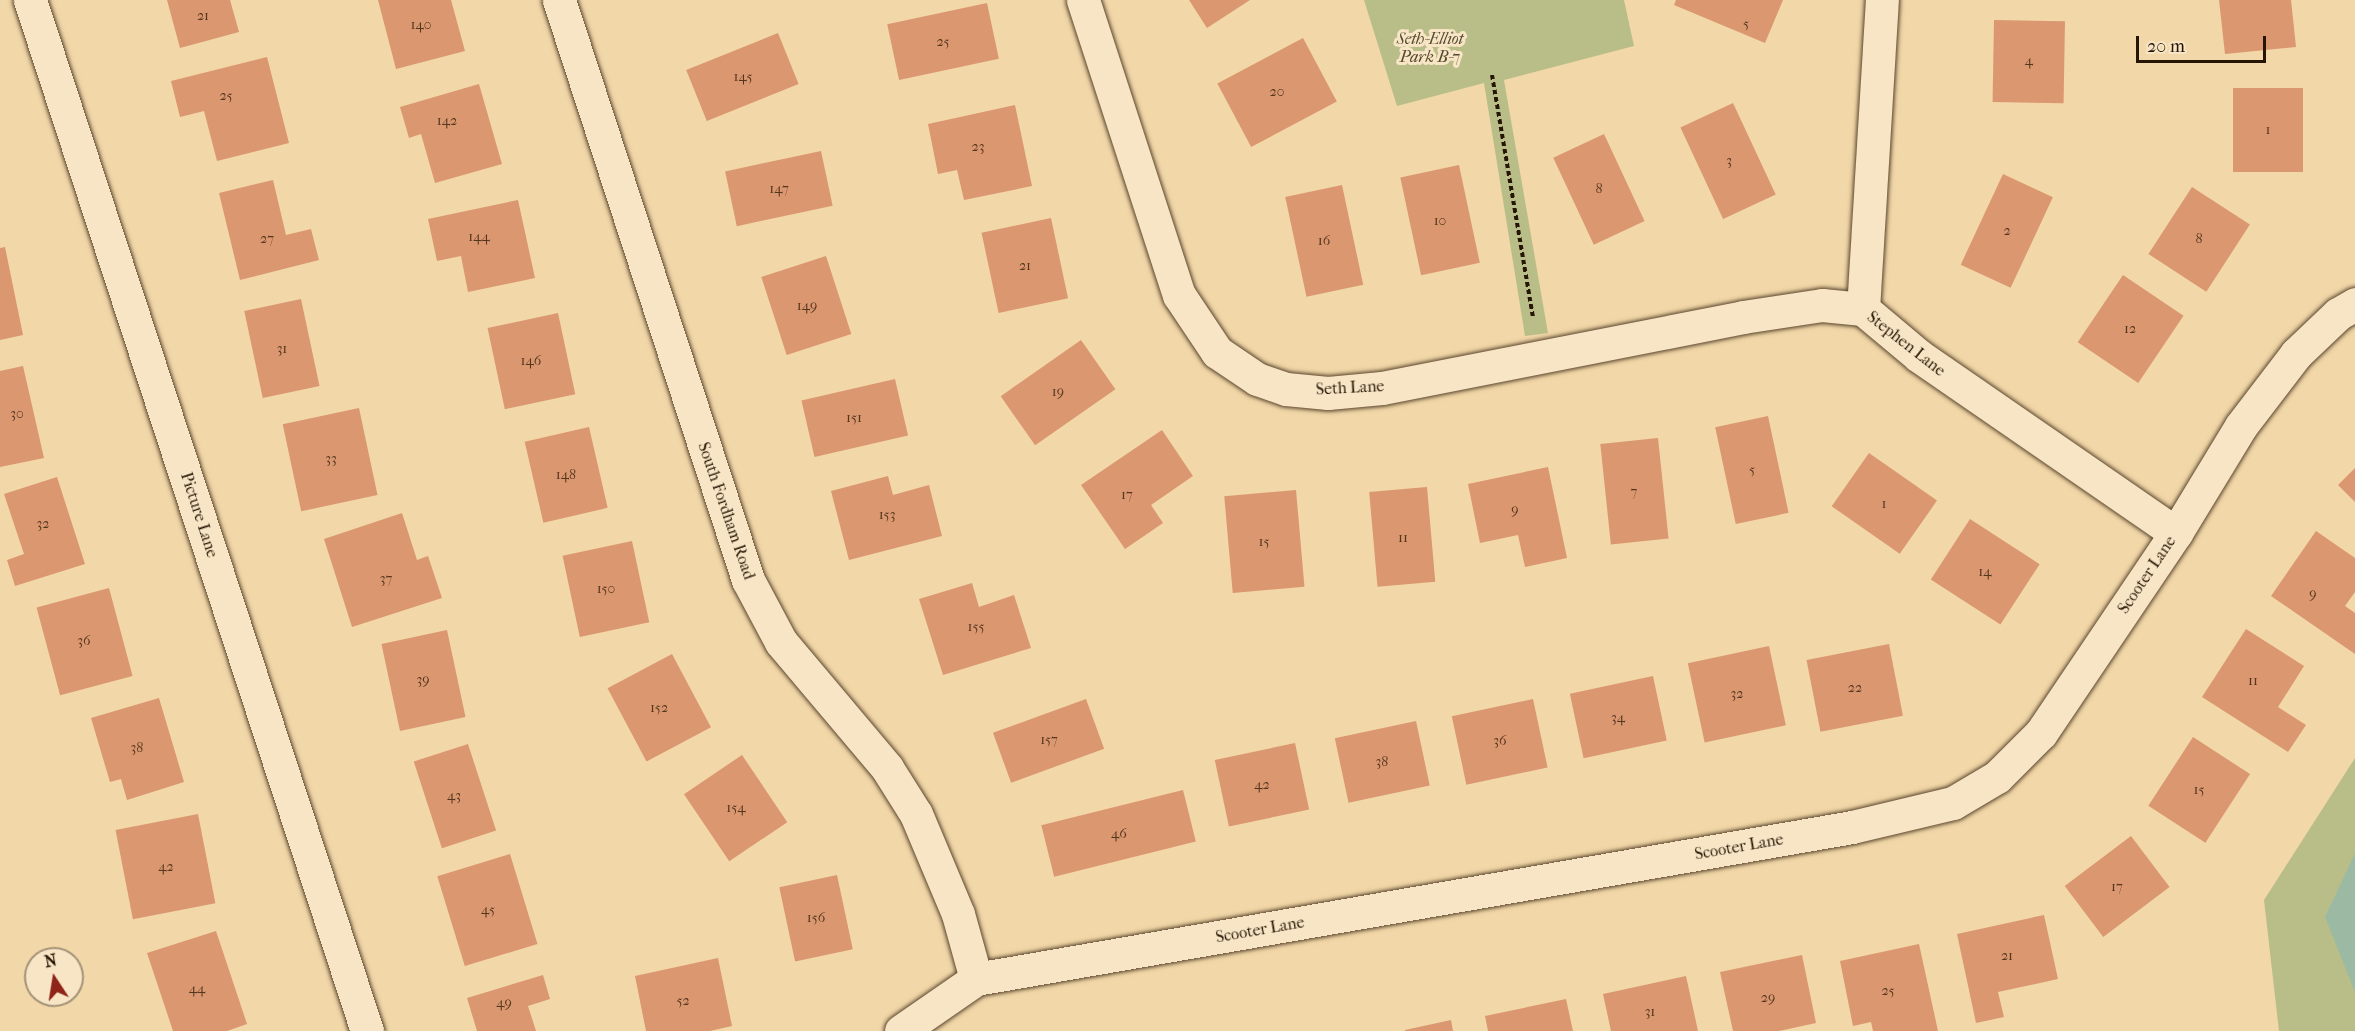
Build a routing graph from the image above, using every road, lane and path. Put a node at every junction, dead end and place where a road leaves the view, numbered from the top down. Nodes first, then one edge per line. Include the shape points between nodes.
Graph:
1 (30, 0) edge
2 (559, 0) edge
3 (1083, 0) edge
4 (1882, 0) edge
5 (1492, 75) dead end
6 (2355, 304) edge
7 (1863, 309) junction
8 (1539, 357) junction
9 (2176, 532) junction
10 (976, 979) junction
11 (367, 1031) edge
12 (901, 1031) edge

1 - 11 street, Picture Lane
2 - 10 street, South Fordham Road via 748,580 781,642 887,768 916,814 958,914
3 - 8 street, Seth Lane via 1179,295 1217,352 1257,378 1286,389 1328,393 1382,388
4 - 7 street, Stephen Lane
5 - 8 path
6 - 9 street, Scooter Lane via 2338,314 2296,354 2241,426
7 - 8 street, Seth Lane via 1822,305
7 - 9 street, Stephen Lane via 1918,356
9 - 10 street, Scooter Lane via 2041,733 1997,777 1953,802 1852,827
10 - 12 street, Scooter Lane

